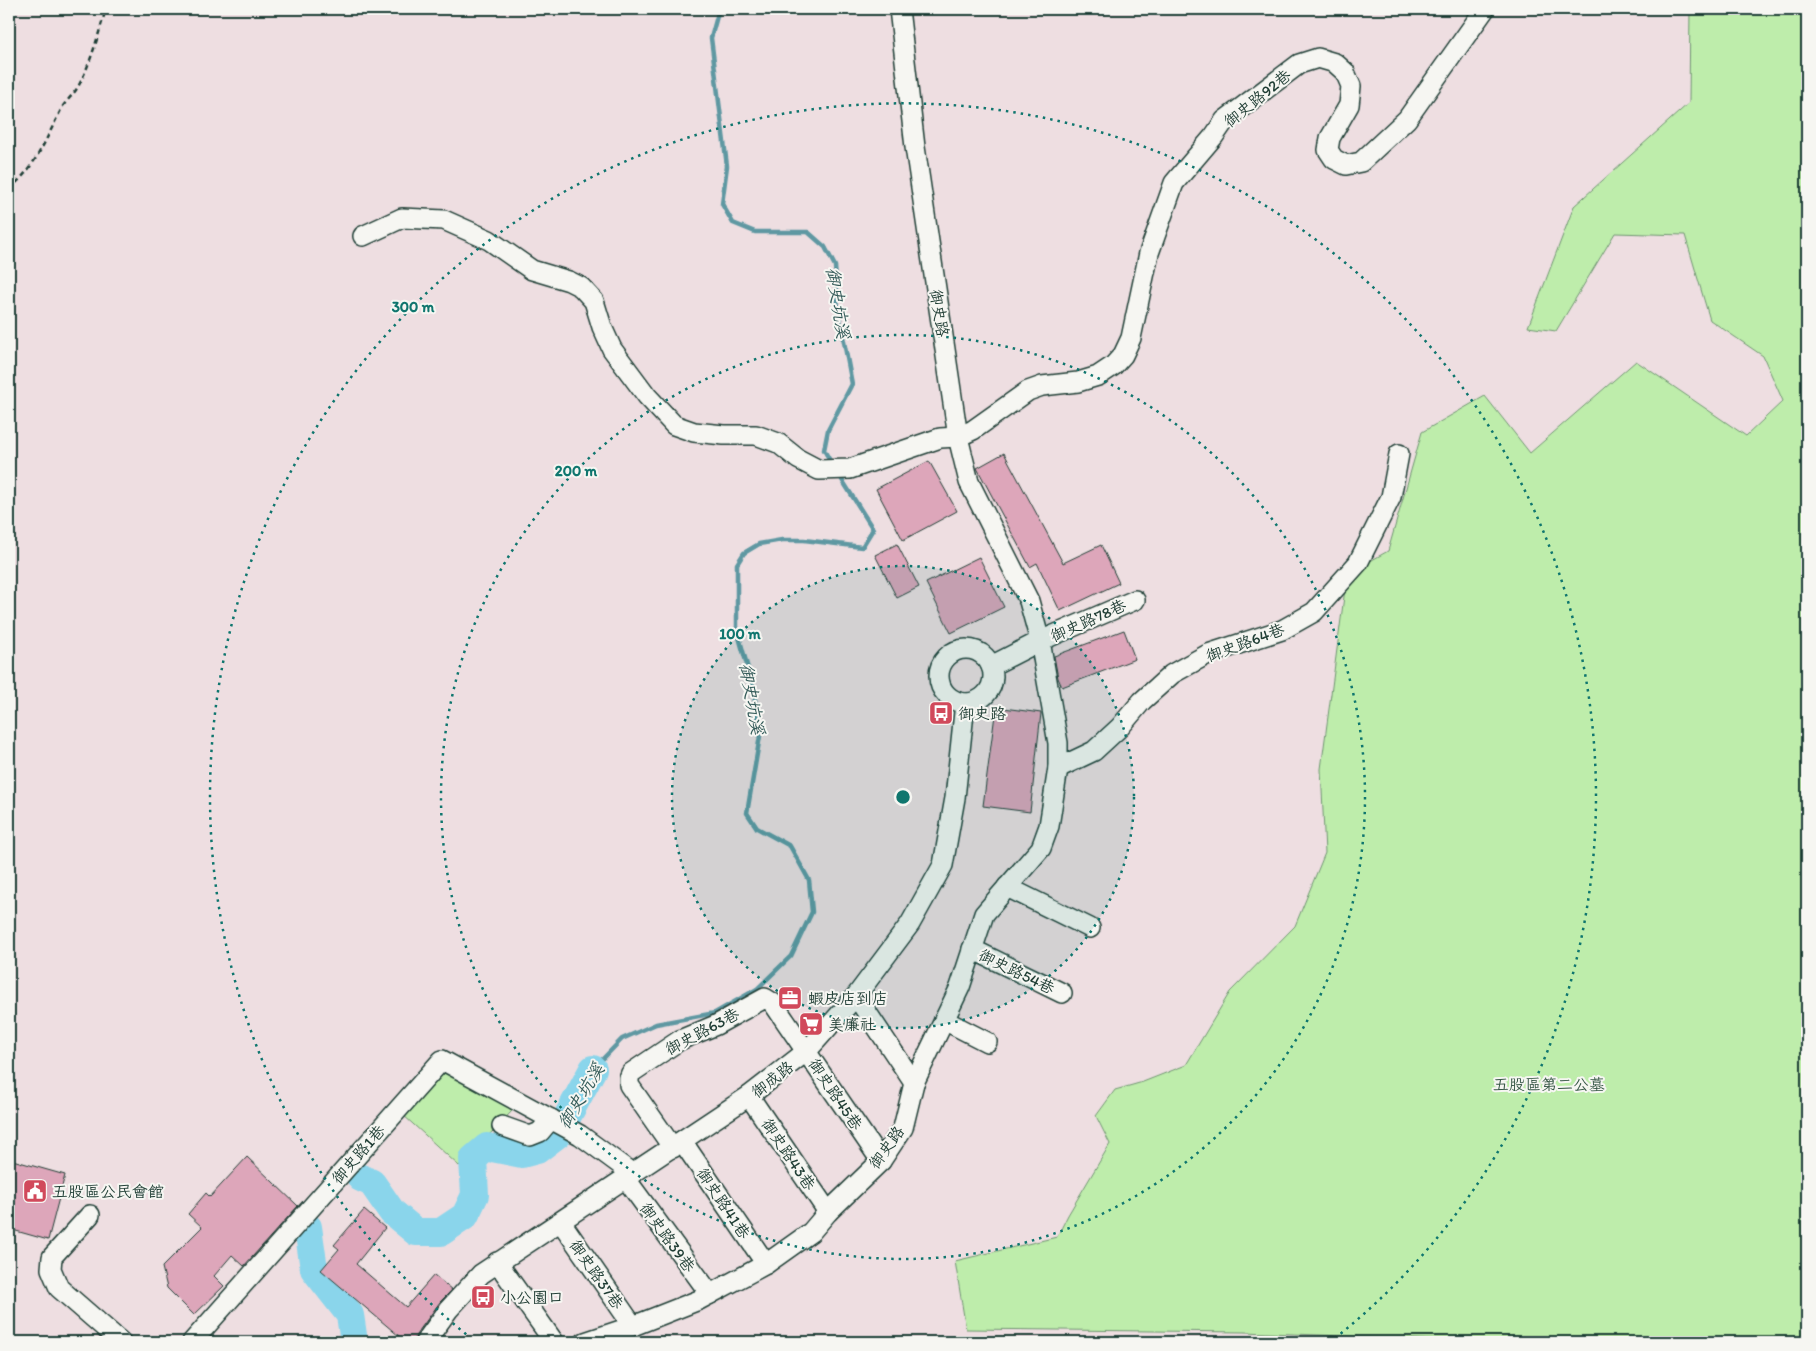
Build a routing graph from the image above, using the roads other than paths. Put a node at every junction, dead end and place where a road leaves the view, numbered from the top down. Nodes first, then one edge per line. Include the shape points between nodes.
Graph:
1 (899, 9) edge
2 (1485, 9) edge
3 (363, 236) dead end
4 (958, 436) junction
5 (1399, 454) dead end
6 (1135, 600) dead end
7 (1040, 641) junction
8 (991, 666) junction
9 (965, 703) junction
10 (1058, 768) junction
11 (1007, 887) junction
12 (1090, 928) dead end
13 (972, 950) junction
14 (1062, 993) dead end
15 (856, 996) junction
16 (944, 1020) junction
17 (987, 1042) dead end
18 (807, 1052) junction
19 (914, 1083) junction
20 (749, 1096) junction
21 (551, 1119) junction
22 (502, 1126) dead end
23 (677, 1145) junction
24 (881, 1160) junction
25 (630, 1176) junction
26 (828, 1212) junction
27 (90, 1215) dead end
28 (561, 1222) junction
29 (498, 1262) junction
30 (766, 1264) junction
31 (710, 1294) junction
32 (634, 1326) junction
33 (121, 1342) edge
34 (192, 1342) edge
35 (425, 1342) edge
36 (554, 1342) edge
37 (585, 1342) edge

1 - 4 street, 御史路 via 915,147
2 - 4 street, 御史路92巷 via 1407,119 1361,162 1346,165 1334,159 1328,150 1330,138 1349,105 1351,86 1345,72 1335,63 1318,58 1300,64 1225,120 1174,183 1149,253 1131,338 1123,355 1098,376 1028,391 973,430
3 - 4 street via 402,218 444,220 489,240 532,270 581,288 594,301 612,349 647,396 674,425 694,432 756,434 819,470 850,469 940,438
4 - 7 street, 御史路 via 969,482 1029,601
5 - 10 street, 御史路64巷 via 1391,497 1358,563 1314,612 1282,630 1208,654 1172,674 1094,751
6 - 7 street, 御史路78巷
7 - 8 street
7 - 10 street, 御史路 via 1058,743
8 - 9 street via 990,689 979,700
8 - 9 street via 982,655 968,650 953,652 946,657 939,671 940,686 950,698
9 - 15 street, 御成路 via 955,798 943,865 910,924
10 - 11 street, 御史路 via 1049,826 1041,848
11 - 12 street
11 - 13 street, 御史路 via 984,914
13 - 14 street, 御史路54巷
13 - 16 street, 御史路 via 960,987
15 - 18 street, 御成路
15 - 19 street
16 - 17 street
16 - 19 street, 御史路
18 - 20 street, 御成路
18 - 23 street, 御史路63巷 via 773,1003 765,998 680,1040 631,1073 629,1085
18 - 24 street, 御史路45巷
19 - 24 street, 御史路 via 903,1128
20 - 23 street, 御成路
20 - 26 street, 御史路43巷
21 - 22 street via 540,1132 530,1136
21 - 25 street, 御史路39巷 via 580,1135
21 - 34 street, 御史路1巷 via 442,1060
23 - 25 street, 御成路
23 - 30 street, 御史路41巷
24 - 26 street, 御史路
25 - 28 street, 御成路
25 - 31 street, 御史路39巷
26 - 30 street, 御史路 via 811,1232
27 - 33 street via 52,1257 51,1270 59,1288
28 - 29 street, 御成路
28 - 32 street, 御史路37巷
29 - 35 street, 御成路 via 481,1274 449,1309
29 - 36 street
30 - 31 street, 御史路
31 - 32 street, 御史路
32 - 37 street, 御史路

